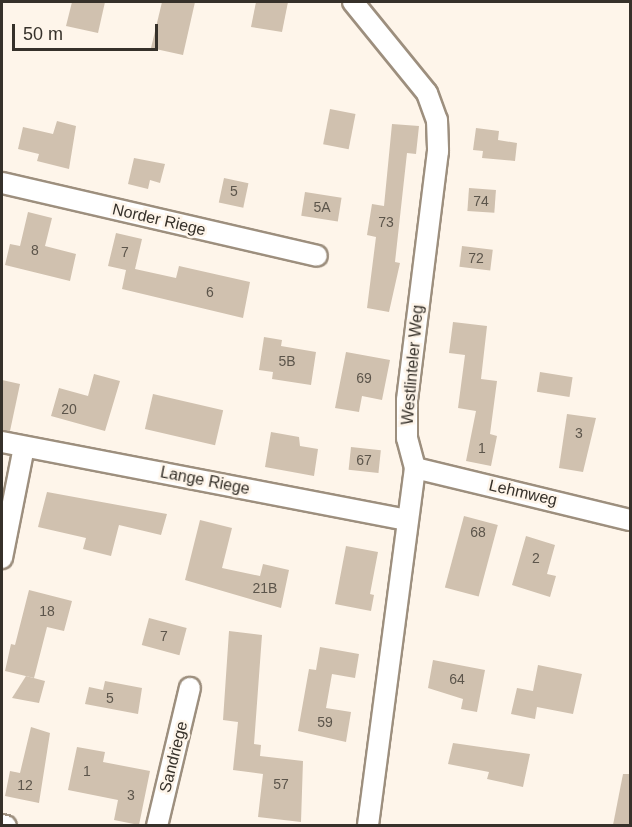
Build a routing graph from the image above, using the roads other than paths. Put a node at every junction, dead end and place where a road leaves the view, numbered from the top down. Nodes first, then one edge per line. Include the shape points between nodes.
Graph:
1 (353, 2) edge
2 (2, 183) edge
3 (317, 256) dead end
4 (2, 442) edge
5 (24, 447) junction
6 (415, 468) junction
7 (408, 520) junction
8 (630, 520) edge
9 (2, 558) edge
10 (190, 688) dead end
11 (2, 825) edge
12 (6, 825) edge
13 (157, 825) edge
14 (369, 825) edge

1 - 6 street, Westlinteler Weg via 407,64 427,93 437,120 438,151 407,400 407,438
2 - 3 street, Norder Riege
4 - 5 street, Lange Riege
5 - 7 street, Lange Riege
5 - 9 street
6 - 7 street, Westlinteler Weg
6 - 8 street, Lehmweg
7 - 14 street, Westlinteler Weg
10 - 13 street, Sandriege
11 - 12 street

